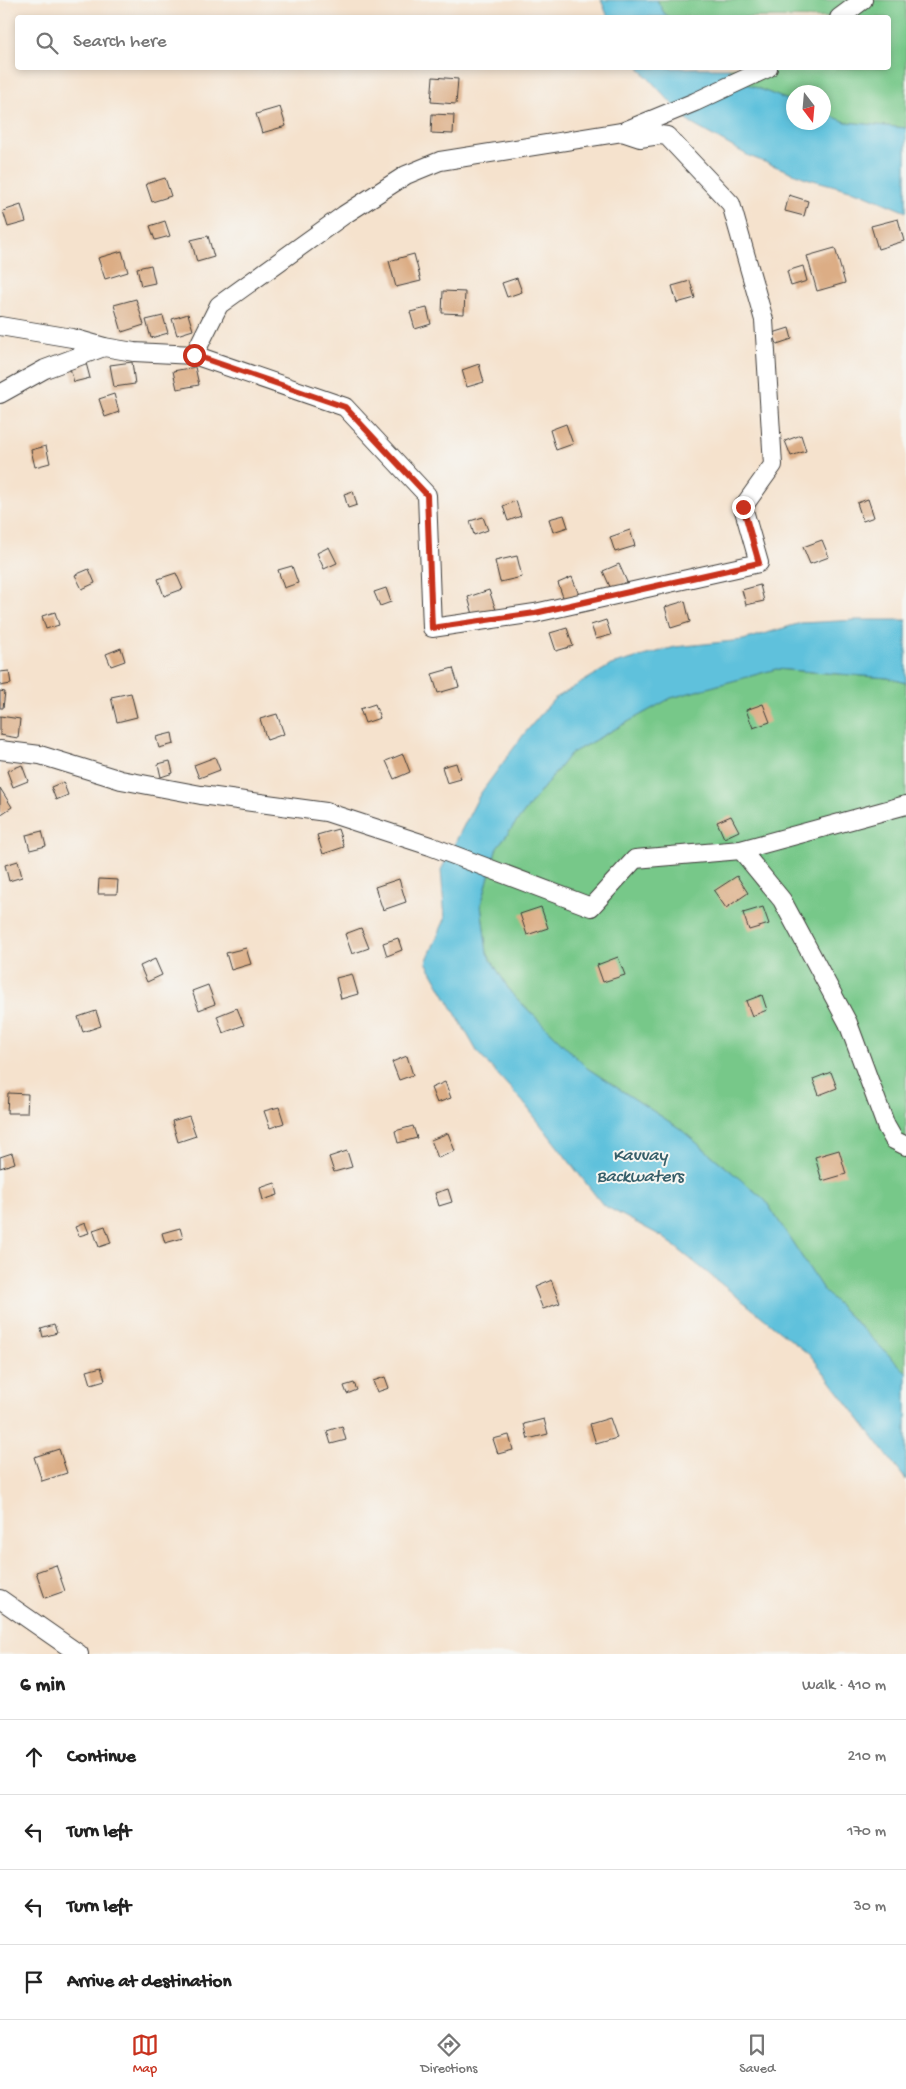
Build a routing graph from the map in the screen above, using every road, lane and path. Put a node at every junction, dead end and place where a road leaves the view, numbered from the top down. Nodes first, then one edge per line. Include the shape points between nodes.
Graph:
1 (862, 0) edge
2 (843, 15) edge
3 (764, 70) edge
4 (622, 132) junction
5 (0, 326) edge
6 (104, 347) junction
7 (194, 355) junction
8 (0, 394) edge
9 (0, 750) edge
10 (906, 805) edge
11 (741, 850) junction
12 (906, 1146) edge
13 (0, 1599) edge
14 (79, 1654) edge

1 - 2 street
3 - 4 street
4 - 7 street via 440,161 406,175 344,215 219,305
4 - 7 street via 640,138 667,136 731,204 764,320 773,466 743,507 759,563 535,613 432,628 427,495 345,407
5 - 6 street
6 - 7 street
6 - 8 street via 45,369
9 - 11 street via 40,755 121,780 326,812 430,846 591,907 635,859
10 - 11 street
11 - 12 street via 782,900 848,1023 886,1126 894,1140
13 - 14 street

